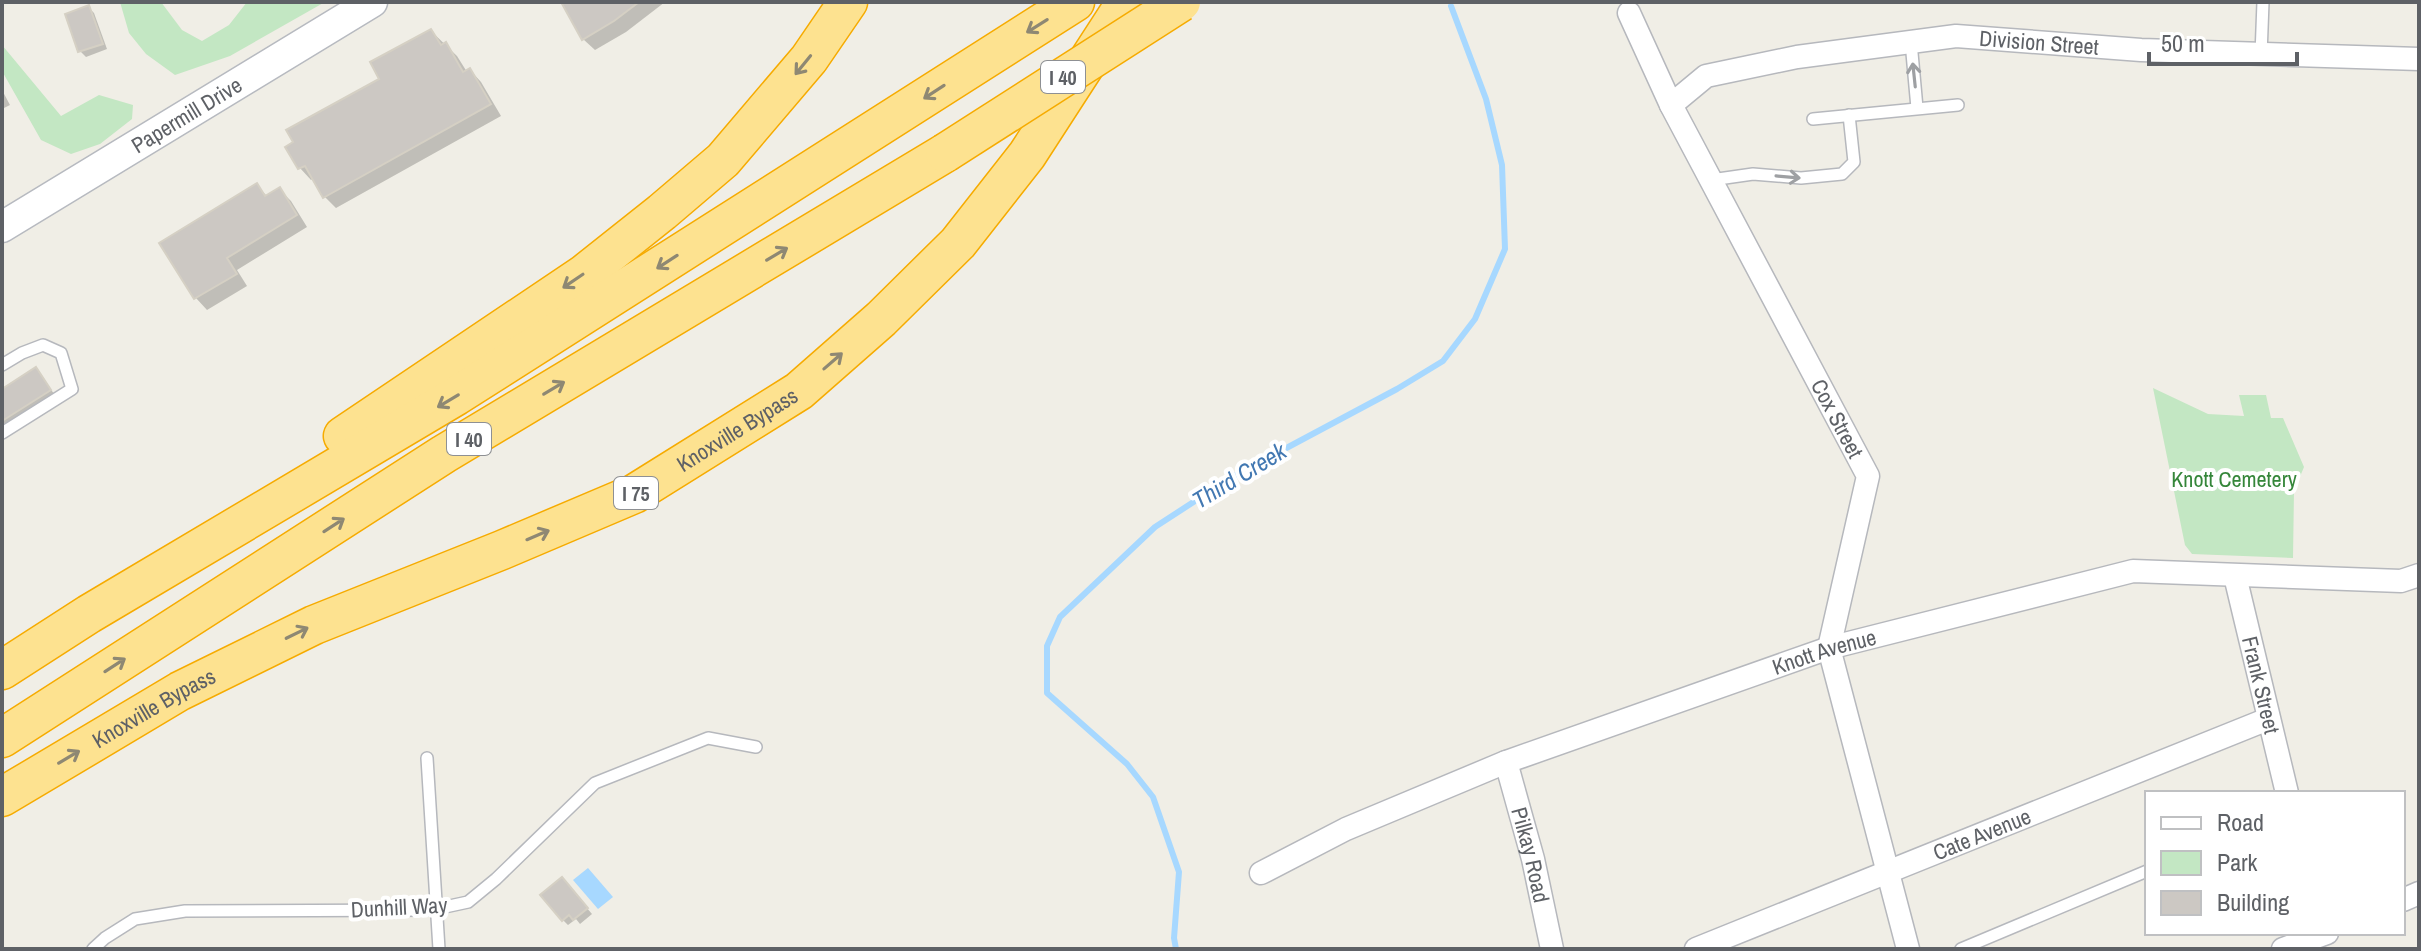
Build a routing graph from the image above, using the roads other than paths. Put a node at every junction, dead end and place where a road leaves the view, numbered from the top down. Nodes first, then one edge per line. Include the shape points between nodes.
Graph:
1 (372, 2) edge
2 (848, 2) edge
3 (1075, 2) edge
4 (1126, 2) edge
5 (1181, 2) edge
6 (2263, 2) edge
7 (1629, 13) dead end
8 (1911, 42) junction
9 (2261, 55) junction
10 (2419, 59) edge
11 (1671, 105) junction
12 (1958, 105) dead end
13 (1917, 108) junction
14 (1849, 115) junction
15 (1813, 119) dead end
16 (1711, 180) junction
17 (2, 227) edge
18 (2, 365) edge
19 (2, 433) edge
20 (2419, 575) edge
21 (2235, 576) junction
22 (89, 614) junction
23 (1829, 648) junction
24 (2, 670) edge
25 (2268, 719) junction
26 (2, 738) edge
27 (756, 747) dead end
28 (427, 758) dead end
29 (1506, 762) junction
30 (2286, 791) edge
31 (2, 797) edge
32 (1889, 870) junction
33 (2145, 872) edge
34 (1261, 873) dead end
35 (436, 908) junction
36 (2325, 937) edge
37 (93, 949) edge
38 (439, 949) edge
39 (1552, 949) edge
40 (1696, 949) edge
41 (1908, 949) edge
42 (1961, 949) edge
43 (2283, 949) edge

1 - 17 main road, Papermill Drive
2 -> 22 highway via 809,59 723,160 662,212 584,274
3 -> 22 highway, I 40 via 456,396
31 -> 4 highway, Knoxville Bypass / I 75 via 180,691 314,625 634,494 799,391 958,243 1027,155
26 -> 5 highway, I 40, bridge via 444,454 945,153
6 - 9 lane
7 - 11 street, Cox Street
8 - 9 street, Division Street via 1956,36
8 - 11 street, Division Street via 1706,76
13 -> 8 lane
9 - 10 street, Division Street
11 - 16 street, Cox Street
12 - 13 lane
13 - 14 lane
14 - 15 lane
16 -> 14 lane via 1753,174 1842,174 1854,162
16 - 23 street, Cox Street via 1868,476
18 - 19 lane via 43,345 61,353 72,389
20 - 21 street, Knott Avenue via 2401,581
21 - 23 street, Knott Avenue via 2133,571
21 - 25 street, Frank Street
22 - 24 highway, I 40
23 - 29 street, Knott Avenue
23 - 32 street, Cox Street
25 - 30 street, Frank Street
25 - 32 street, Cate Avenue
27 - 35 lane, Dunhill Way via 708,738 595,783 468,902
28 - 35 lane
29 - 34 street, Knott Avenue via 1346,829
29 - 39 street, Pilkay Road
32 - 40 street, Cate Avenue
32 - 41 street, Cox Street
33 - 42 lane
35 - 37 lane, Dunhill Way via 185,911 135,919
35 - 38 lane
36 - 43 street

